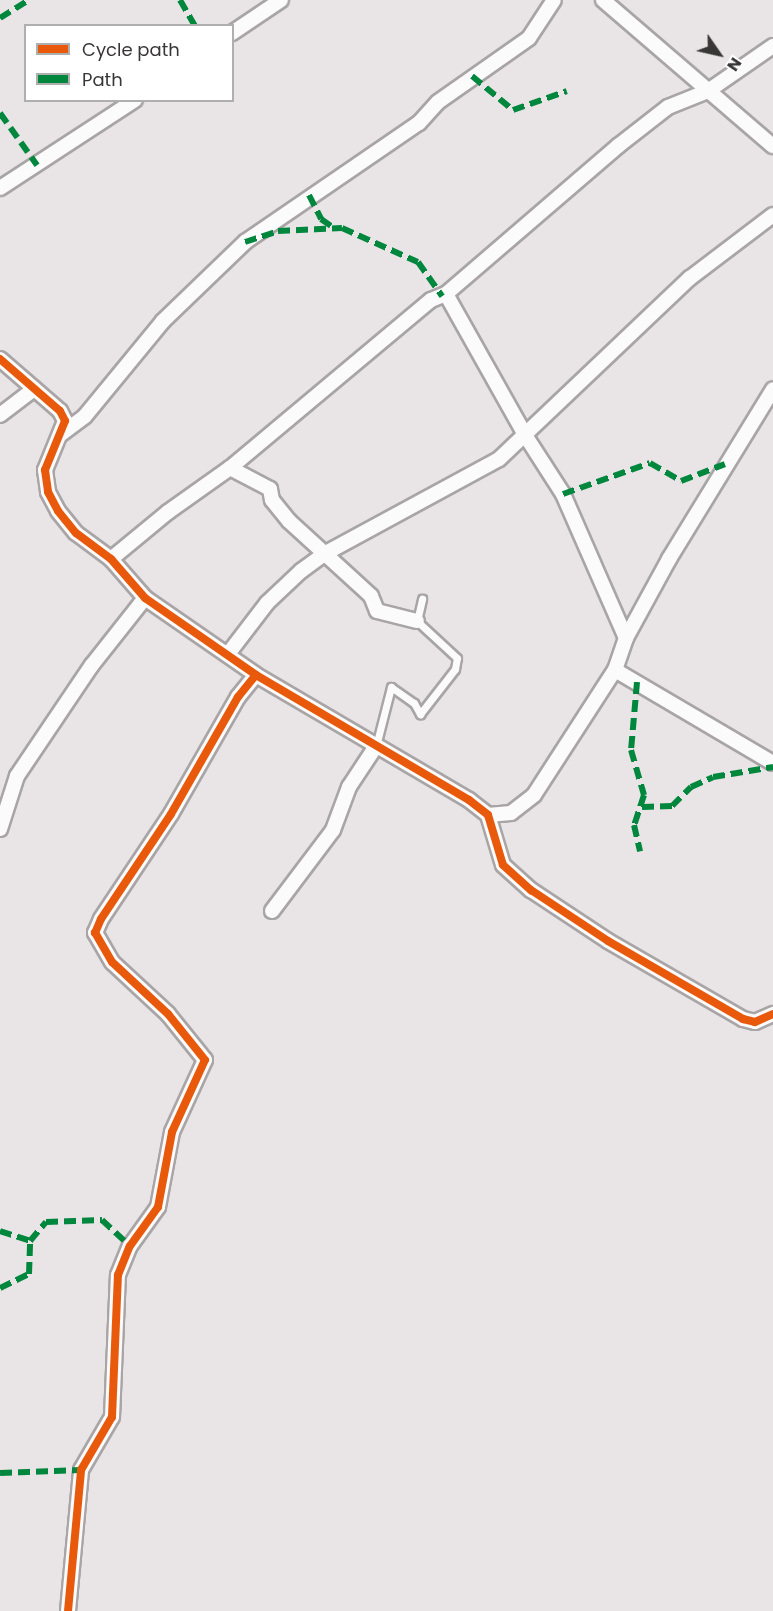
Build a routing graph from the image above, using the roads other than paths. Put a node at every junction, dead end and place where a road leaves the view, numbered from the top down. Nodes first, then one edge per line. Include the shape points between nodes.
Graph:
1 (281, 0) edge
2 (554, 0) edge
3 (603, 0) edge
4 (234, 32) edge
5 (773, 46) edge
6 (708, 91) junction
7 (132, 102) edge
8 (773, 146) edge
9 (0, 188) edge
10 (773, 215) edge
11 (446, 294) junction
12 (0, 359) edge
13 (34, 389) junction
14 (773, 389) edge
15 (0, 415) edge
16 (60, 435) junction
17 (525, 435) junction
18 (230, 468) junction
19 (324, 554) junction
20 (111, 559) junction
21 (145, 598) junction
22 (422, 599) dead end
23 (417, 621) junction
24 (626, 638) junction
25 (228, 654) junction
26 (615, 670) junction
27 (256, 675) junction
28 (376, 746) junction
29 (773, 763) edge
30 (488, 815) junction
31 (0, 829) edge
32 (272, 911) dead end
33 (773, 1014) edge
34 (68, 1611) edge

1 - 4 street
2 - 16 street via 529,38 438,102 418,123 245,242 163,321 85,416
3 - 6 street
5 - 6 street
6 - 8 street
6 - 11 street via 668,107
7 - 9 street
10 - 17 street via 690,278
11 - 17 street
11 - 18 street via 431,300
12 - 13 street
13 - 15 street
13 - 16 street via 62,415 65,421
14 - 24 street via 702,502
16 - 20 street via 45,470 48,492 76,532
17 - 19 street via 499,459
17 - 24 street via 564,494
18 - 19 street via 270,489 272,500 288,521
18 - 20 street
19 - 23 street via 370,596 376,611
19 - 25 street via 267,603
20 - 21 street
21 - 25 street
21 - 31 street via 92,665 18,776
22 - 23 lane
23 - 28 lane via 457,658 455,669 420,714 414,704 391,687
24 - 26 street
25 - 27 street
26 - 29 street
26 - 30 street via 534,795 511,813
27 - 28 street
27 - 34 street via 238,697 171,814 95,933 111,962 168,1014 205,1060 172,1132 158,1207 130,1246 118,1275 112,1417 81,1470
28 - 30 street via 439,781
28 - 32 street via 349,787 333,830
30 - 33 street via 503,865 531,890 608,941 743,1019 755,1022

